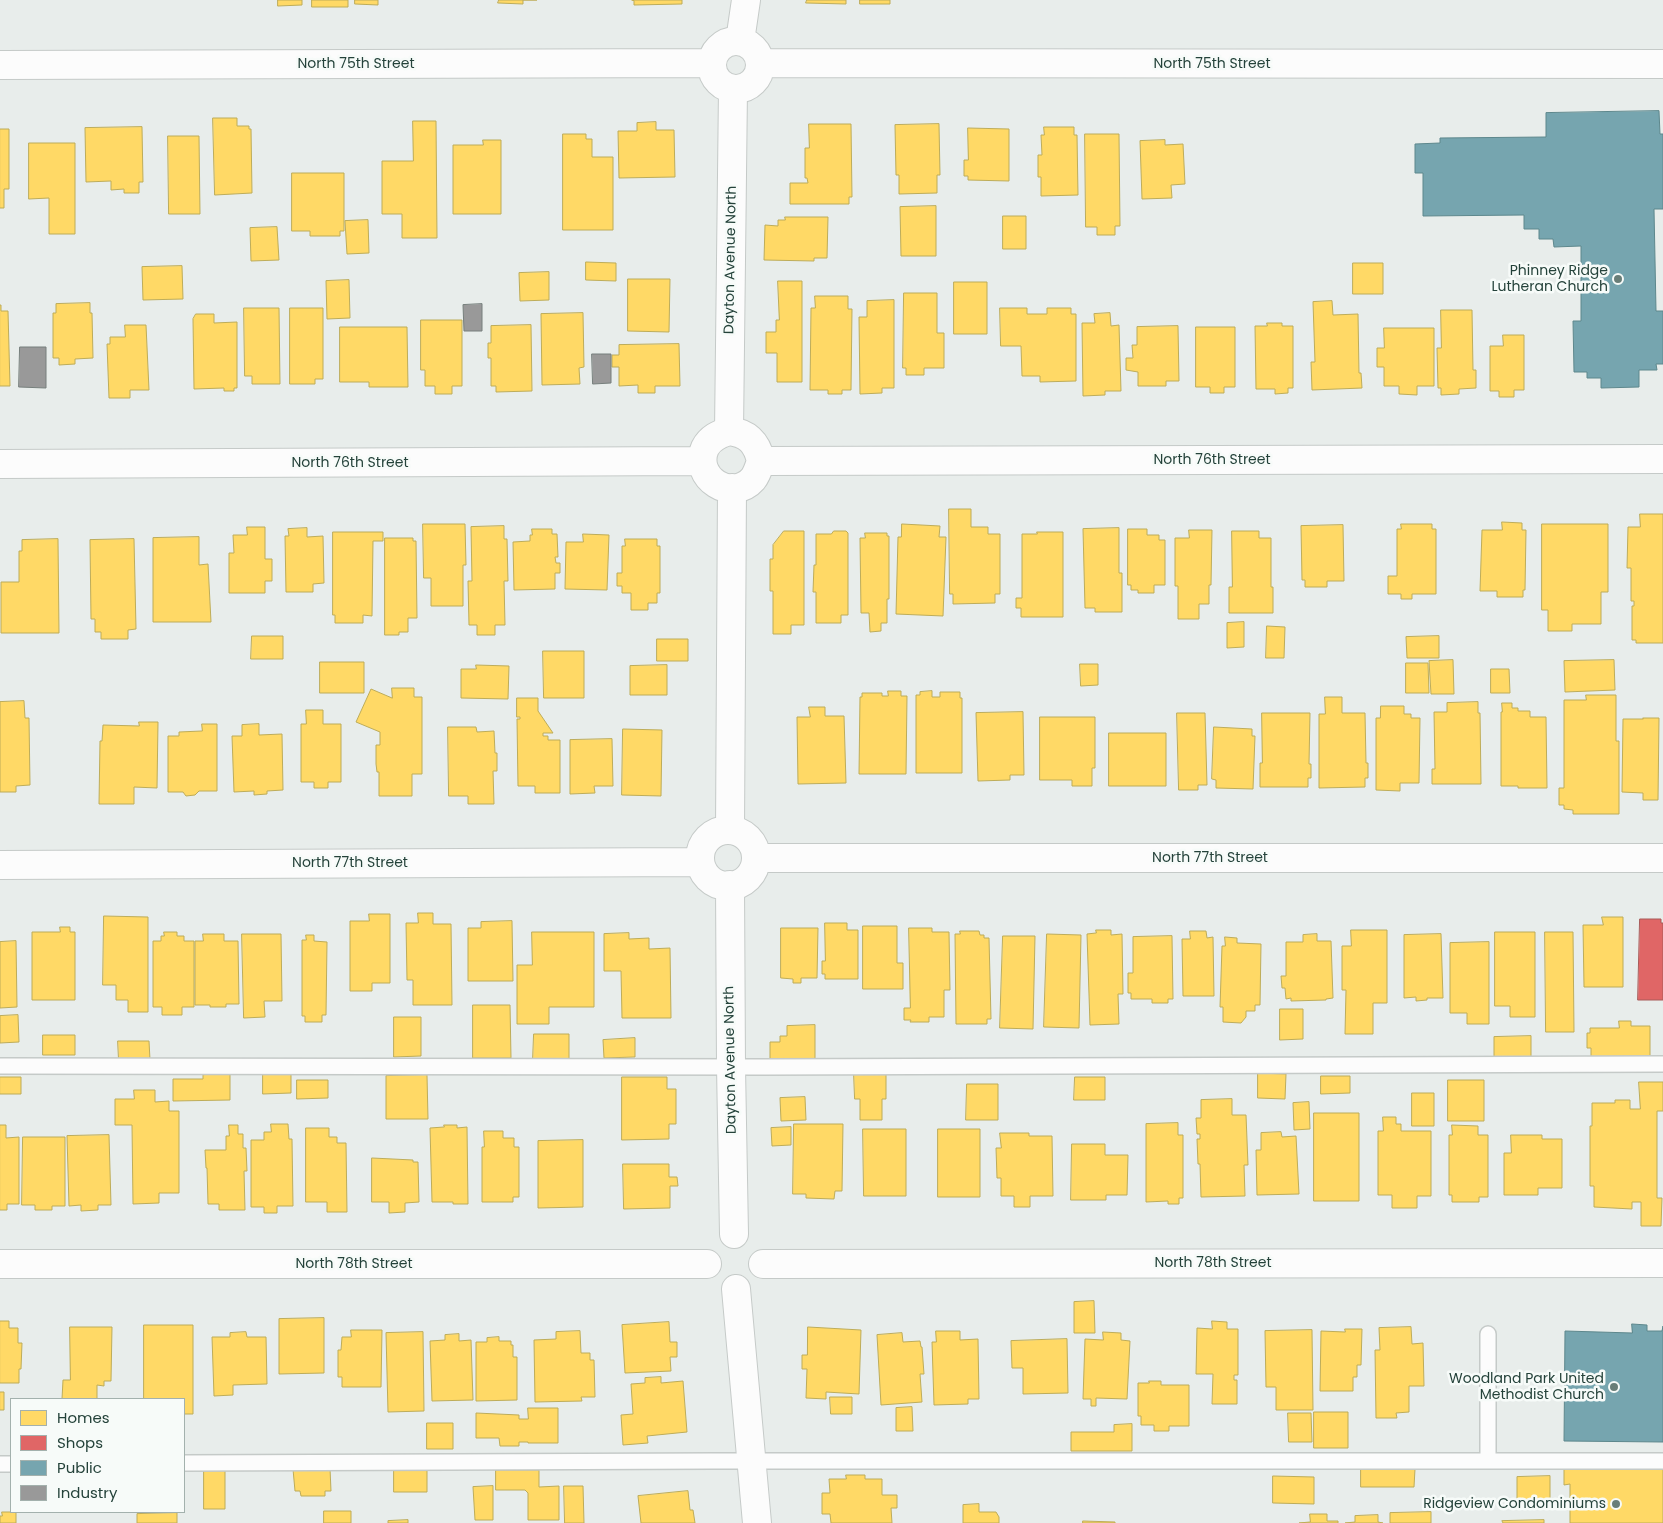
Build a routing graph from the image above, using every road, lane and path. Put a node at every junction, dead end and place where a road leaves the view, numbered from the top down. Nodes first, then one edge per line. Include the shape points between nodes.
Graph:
1 (746, 0) edge
2 (740, 41) junction
3 (712, 63) junction
4 (760, 63) junction
5 (1663, 64) edge
6 (0, 65) edge
7 (733, 88) junction
8 (729, 431) junction
9 (1663, 459) edge
10 (701, 461) junction
11 (761, 461) junction
12 (0, 464) edge
13 (732, 488) junction
14 (730, 830) junction
15 (757, 858) junction
16 (1663, 858) edge
17 (700, 862) junction
18 (0, 865) edge
19 (730, 886) junction
20 (1663, 1064) edge
21 (0, 1066) edge
22 (731, 1067) junction
23 (734, 1234) junction
24 (1663, 1262) edge
25 (0, 1264) edge
26 (707, 1264) junction
27 (763, 1264) junction
28 (736, 1289) junction
29 (1488, 1334) dead end
30 (752, 1461) junction
31 (1488, 1461) junction
32 (1663, 1461) edge
33 (185, 1463) edge
34 (757, 1523) edge

1 - 2 street
2 - 3 street via 724,44 714,55
2 - 4 street via 754,49
3 - 6 street, North 75th Street
3 - 7 street via 716,79
4 - 5 street, North 75th Street
4 - 7 street via 757,78 751,84
7 - 8 street, Dayton Avenue North
8 - 10 street via 712,438
8 - 11 street via 748,436
9 - 11 street, North 76th Street
10 - 12 street, North 76th Street
10 - 13 street via 711,480 718,486
11 - 13 street via 746,485
13 - 14 street
14 - 15 street via 751,841
14 - 17 street via 710,836 704,843
15 - 16 street, North 77th Street
15 - 19 street via 755,868 744,882
17 - 18 street, North 77th Street
17 - 19 street via 709,878 717,884
19 - 22 street, Dayton Avenue North
20 - 22 lane
21 - 22 lane
22 - 23 street, Dayton Avenue North
23 - 26 street via 728,1234 712,1246
23 - 27 street via 746,1236 754,1242
24 - 27 street, North 78th Street
25 - 26 street, North 78th Street
26 - 28 street via 715,1281
27 - 28 street via 750,1285
28 - 30 street
29 - 31 lane
30 - 31 lane
30 - 33 lane
30 - 34 street
31 - 32 lane

